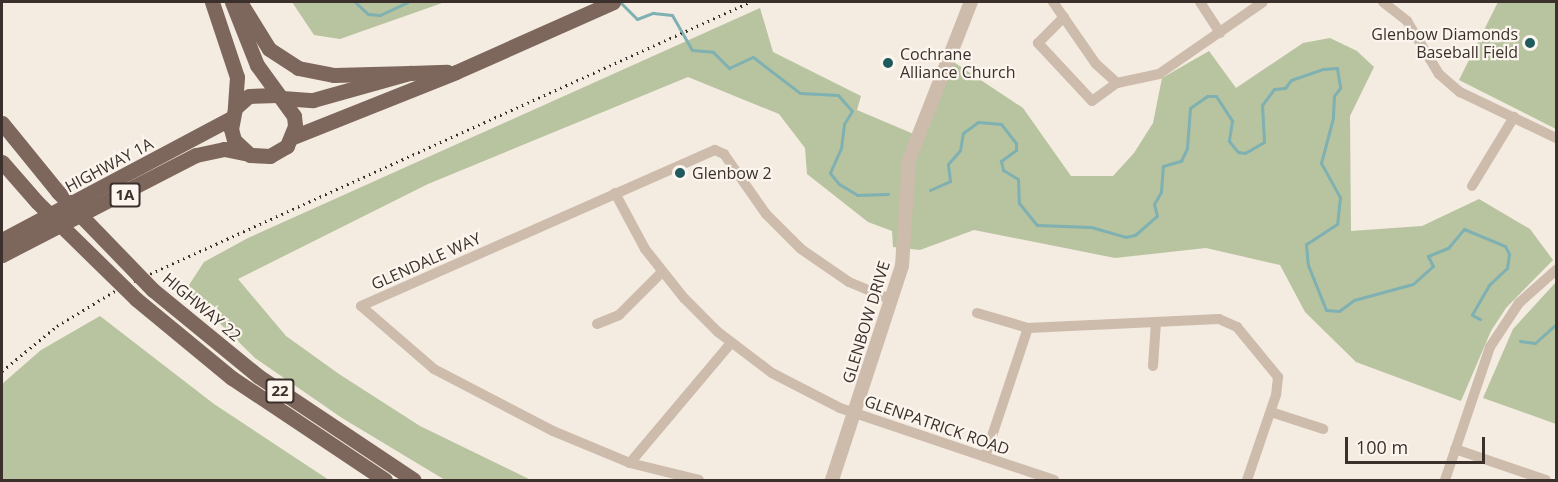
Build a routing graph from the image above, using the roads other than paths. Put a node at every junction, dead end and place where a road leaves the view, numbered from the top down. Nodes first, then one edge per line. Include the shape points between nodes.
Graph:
1 (212, 2) edge
2 (232, 2) edge
3 (240, 2) edge
4 (971, 2) edge
5 (1053, 2) edge
6 (1200, 2) edge
7 (1263, 2) edge
8 (1383, 2) edge
9 (609, 3) edge
10 (1064, 17) junction
11 (1220, 33) junction
12 (456, 72) junction
13 (410, 73) junction
14 (1117, 83) junction
15 (279, 97) junction
16 (233, 113) junction
17 (1514, 117) junction
18 (2, 120) edge
19 (293, 137) junction
20 (1557, 138) edge
21 (250, 154) junction
22 (2, 162) edge
23 (1472, 186) dead end
24 (615, 193) junction
25 (2, 240) edge
26 (2, 255) edge
27 (1557, 270) edge
28 (662, 272) junction
29 (892, 300) junction
30 (978, 313) dead end
31 (1156, 322) junction
32 (597, 324) dead end
33 (1028, 328) junction
34 (731, 343) junction
35 (1153, 366) dead end
36 (1271, 412) junction
37 (855, 413) junction
38 (1323, 429) dead end
39 (1455, 449) junction
40 (985, 457) junction
41 (630, 463) junction
42 (385, 480) edge
43 (414, 480) edge
44 (699, 480) edge
45 (832, 480) edge
46 (1054, 480) edge
47 (1247, 480) edge
48 (1444, 480) edge
49 (1545, 480) edge

1 - 16 main road via 237,77
2 - 15 main road via 256,65
3 - 13 main road via 269,49 298,69 334,75
4 - 29 street, GLENBOW DRIVE via 909,160 902,266
5 - 10 street
6 - 11 street
7 - 11 street
8 - 17 street via 1407,21 1438,74 1460,92
9 - 12 main road
10 - 14 street via 1096,64
10 - 14 street via 1038,43 1092,101
11 - 14 street via 1159,74
12 - 13 main road
12 - 19 main road
13 - 15 main road via 328,97
15 - 16 main road via 249,96
15 - 19 main road via 294,116
16 - 21 main road via 234,140
16 - 25 main road, HIGHWAY 1A / 1A via 108,187
17 - 20 street
17 - 23 street
18 - 43 main road, HIGHWAY 22 / 22, bridge via 58,192 153,290 258,376
19 - 21 main road via 280,152 260,157
21 - 26 main road, HIGHWAY 1A / 1A via 224,149 196,155
22 - 42 main road, 22, bridge via 37,202 136,298 232,378
24 - 28 street, GLENPATRICK ROAD
24 - 29 street, GLENDALE WAY via 709,152 722,152 766,214 801,249 849,282
24 - 41 street, GLENDALE WAY via 361,306 434,369 553,431
27 - 39 street via 1532,290 1500,328 1486,357
28 - 32 street via 619,315
28 - 34 street, GLENPATRICK ROAD
29 - 37 street, GLENBOW DRIVE
30 - 33 street
31 - 33 street
31 - 35 street
31 - 36 street via 1219,319 1237,327 1276,372 1278,388
33 - 40 street
34 - 37 street, GLENPATRICK ROAD via 790,383
34 - 41 street
36 - 38 street
36 - 47 street
37 - 40 street, GLENPATRICK ROAD
37 - 45 street, GLENBOW DRIVE
39 - 48 street
39 - 49 street
40 - 46 street, GLENPATRICK ROAD
41 - 44 street

